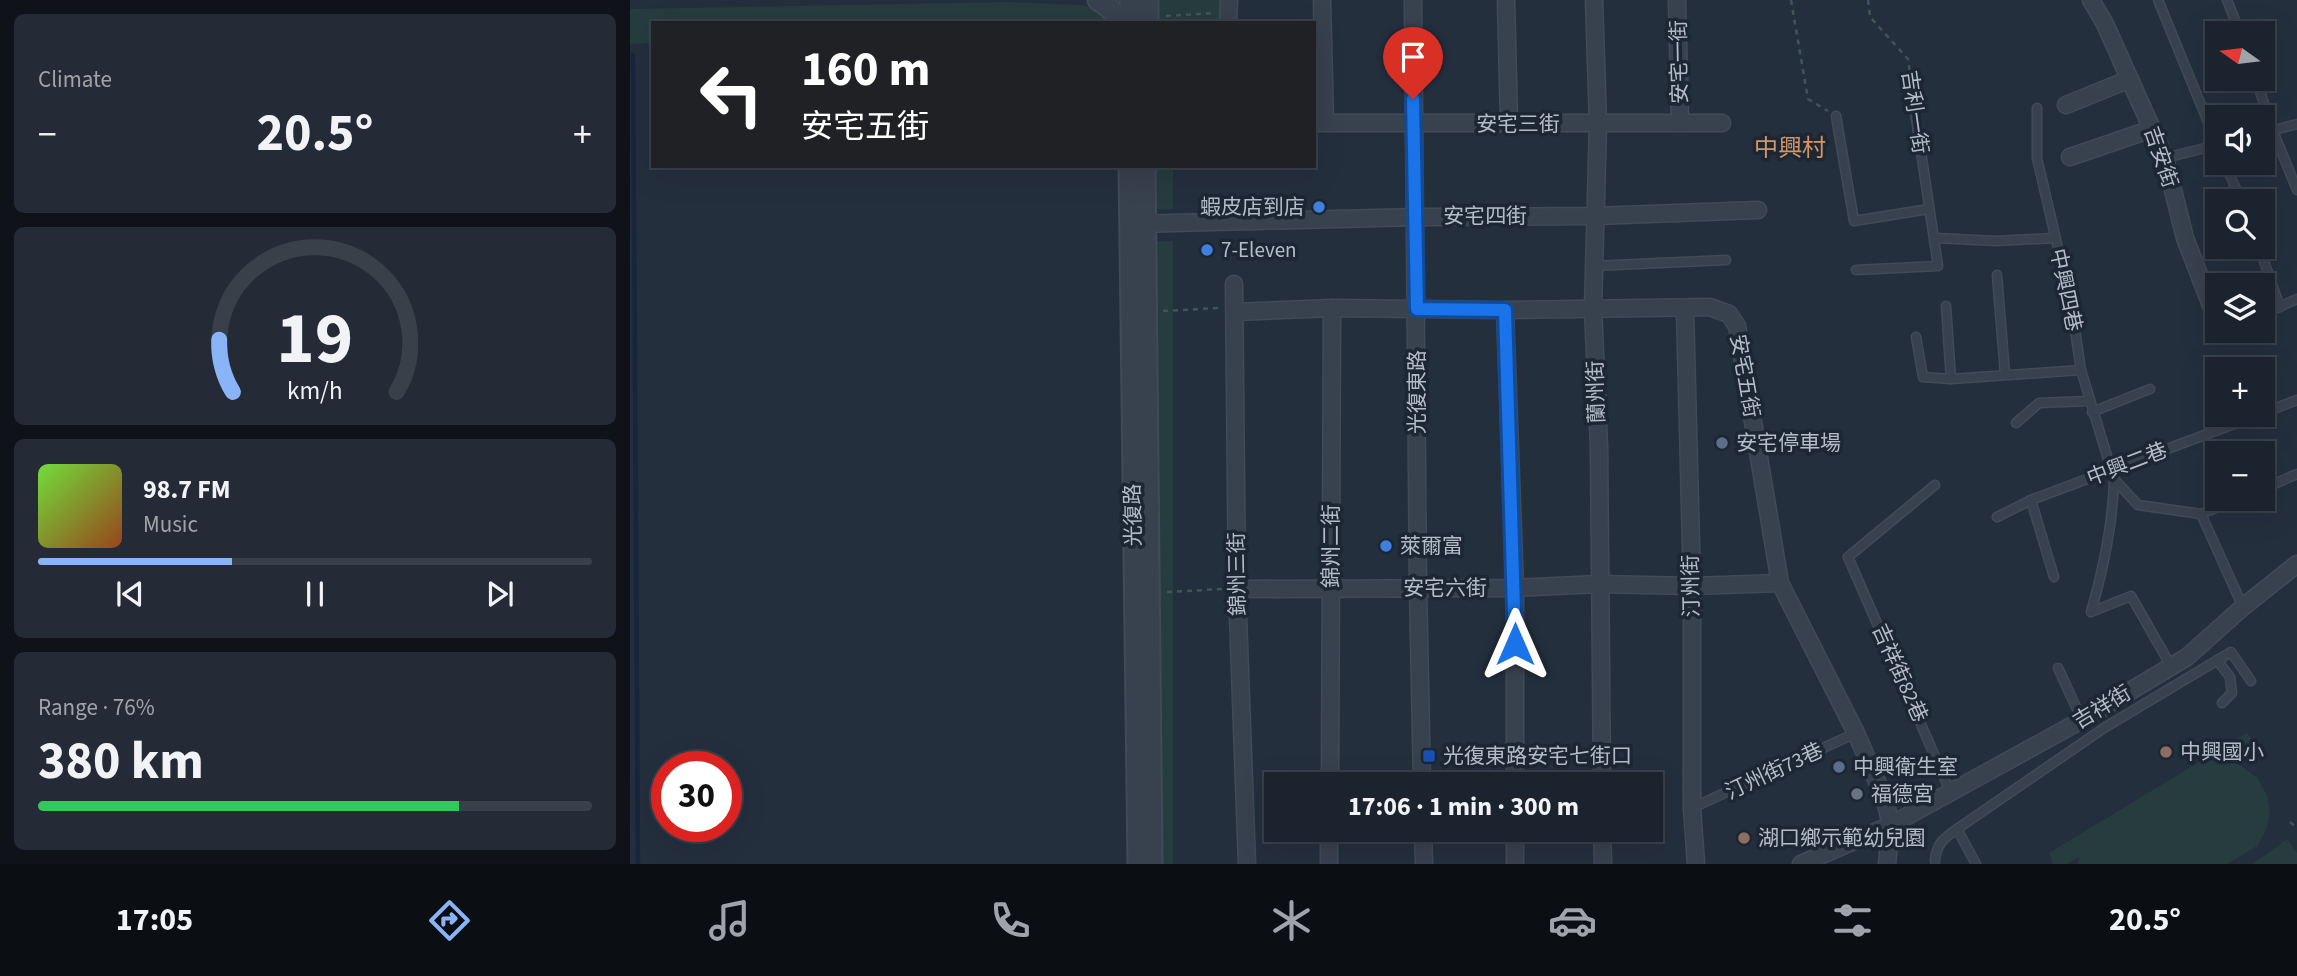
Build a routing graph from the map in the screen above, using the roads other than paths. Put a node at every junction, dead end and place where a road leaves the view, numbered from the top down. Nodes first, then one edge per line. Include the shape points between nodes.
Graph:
1 (1098, 0) edge
2 (1130, 0) edge
3 (1322, 0) edge
4 (1413, 0) edge
5 (1506, 0) edge
6 (1594, 0) edge
7 (1677, 0) edge
8 (2091, 0) edge
9 (2158, 0) edge
10 (2227, 0) edge
11 (1121, 21) edge
12 (1131, 21) edge
13 (2235, 21) edge
14 (2130, 79) junction
15 (2066, 105) dead end
16 (1914, 106) road end
17 (2037, 108) dead end
18 (2205, 115) edge
19 (1836, 116) road end
20 (1509, 122) junction
21 (1320, 123) edge
22 (1680, 123) junction
23 (1722, 123) dead end
24 (1413, 124) junction
25 (1598, 124) junction
26 (2297, 124) edge
27 (2152, 129) junction
28 (2275, 130) edge
29 (2275, 136) edge
30 (2205, 147) edge
31 (2070, 157) dead end
32 (2165, 158) junction
33 (1129, 168) edge
34 (1145, 168) edge
35 (2297, 190) edge
36 (1929, 208) junction
37 (1758, 210) dead end
38 (1595, 216) junction
39 (1416, 217) junction
40 (1136, 224) junction
41 (1936, 238) junction
42 (2055, 238) junction
43 (2263, 259) edge
44 (1726, 260) dead end
45 (1593, 266) junction
46 (1856, 270) dead end
47 (1997, 275) dead end
48 (1234, 284) dead end
49 (2205, 289) edge
50 (2297, 299) edge
51 (1946, 306) dead end
52 (2280, 307) junction
53 (1332, 308) junction
54 (1593, 308) junction
55 (1417, 309) junction
56 (1685, 309) junction
57 (2275, 309) edge
58 (1235, 310) junction
59 (1505, 310) junction
60 (1916, 337) dead end
61 (2081, 370) junction
62 (2005, 374) junction
63 (1951, 379) junction
64 (2150, 389) dead end
65 (2297, 400) edge
66 (2089, 401) junction
67 (2275, 408) edge
68 (2092, 412) junction
69 (2016, 423) dead end
70 (2226, 427) edge
71 (2112, 470) junction
72 (2297, 474) edge
73 (2114, 479) junction
74 (2275, 484) edge
75 (1935, 485) dead end
76 (2031, 500) junction
77 (2209, 511) edge
78 (2201, 514) junction
79 (1997, 517) dead end
80 (2297, 564) edge
81 (2054, 577) dead end
82 (1780, 583) junction
83 (1599, 584) junction
84 (1692, 586) junction
85 (1418, 587) junction
86 (1331, 588) junction
87 (1515, 588) junction
88 (1237, 589) junction
89 (2243, 607) junction
90 (2217, 660) junction
91 (2171, 666) junction
92 (2058, 668) dead end
93 (2250, 681) dead end
94 (2222, 703) dead end
95 (2089, 715) junction
96 (2104, 728) junction
97 (1856, 733) junction
98 (1329, 772) edge
99 (1422, 772) edge
100 (1515, 772) edge
101 (1602, 772) edge
102 (1950, 790) junction
103 (1692, 808) junction
104 (1891, 825) junction
105 (1957, 829) junction
106 (1329, 842) edge
107 (1423, 842) edge
108 (1515, 842) edge
109 (1602, 842) edge
110 (1935, 861) dead end
111 (1139, 864) edge
112 (1152, 864) edge
113 (1247, 864) edge
114 (1329, 864) edge
115 (1424, 864) edge
116 (1515, 864) edge
117 (1603, 864) edge
118 (1696, 864) edge
119 (1801, 864) edge
120 (1887, 864) edge
121 (1976, 864) edge

1 - 11 street
2 - 12 street
3 - 21 street
4 - 24 street, 光復東路
5 - 20 street
6 - 25 street, 蘭州街
7 - 22 street, 安宅一街
8 - 14 street, 吉安街
9 - 18 lane
10 - 13 lane
14 - 15 street
14 - 27 street, 吉安街
16 - 36 lane, 吉利一街
17 - 42 lane, 中興四巷 via 2037,158
19 - 36 lane via 1854,221
20 - 24 street, 安宅三街
20 - 25 street, 安宅三街
21 - 24 street, 安宅三街
22 - 23 street, 安宅三街
22 - 25 street, 安宅三街
24 - 39 street, 光復東路
25 - 38 street, 蘭州街
26 - 28 lane
27 - 31 street
27 - 32 street, 吉安街
29 - 35 lane
30 - 32 lane
32 - 49 street, 吉安街 via 2185,238
33 - 40 street, 光復路
34 - 40 street, 光復路
36 - 41 lane, 吉利一街
37 - 38 street, 安宅四街
38 - 39 street, 安宅四街
38 - 45 street, 蘭州街
39 - 40 street, 安宅四街
39 - 55 street, 光復東路
40 - 111 street, 光復路
40 - 112 street, 光復路
41 - 42 lane
41 - 46 lane via 1938,265
42 - 61 lane, 中興四巷
43 - 52 lane
44 - 45 lane
45 - 54 street, 蘭州街
47 - 62 lane
48 - 58 street, 錦州三街
50 - 52 lane
51 - 63 lane
52 - 57 lane
53 - 55 street, 安宅五街
53 - 58 street, 安宅五街
53 - 86 street, 錦州二街
54 - 56 street, 安宅五街
54 - 59 street, 安宅五街
54 - 83 street, 蘭州街
55 - 59 street, 安宅五街
55 - 85 street, 光復東路
56 - 82 street, 安宅五街 via 1710,307 1729,314 1737,326
56 - 84 street, 汀州街
58 - 88 street, 錦州三街
59 - 87 street
60 - 63 lane via 1923,377
61 - 62 lane
61 - 66 lane, 中興四巷
62 - 63 lane
64 - 68 lane
65 - 67 lane, 中興二巷
66 - 68 lane, 中興四巷
66 - 69 lane via 2039,403
68 - 71 lane, 中興四巷
70 - 71 lane, 中興二巷
71 - 73 lane, 中興四巷
71 - 76 lane, 中興二巷
72 - 74 lane
73 - 78 lane via 2138,505
73 - 91 lane via 2091,612 2132,596
75 - 102 lane, 吉祥街82巷 via 1848,557
76 - 79 lane, 中興二巷
76 - 81 lane
77 - 78 lane
78 - 89 lane
80 - 89 street, 吉祥街
82 - 84 street, 安宅六街
82 - 97 street, 安宅五街
83 - 84 street, 安宅六街
83 - 87 street, 安宅六街
83 - 101 street, 蘭州街
84 - 103 street, 汀州街
85 - 86 street, 安宅六街
85 - 87 street, 安宅六街
85 - 99 street, 光復東路
86 - 88 street, 安宅六街
86 - 98 street, 錦州二街
87 - 100 street
88 - 113 street, 錦州三街
89 - 91 street, 吉祥街
90 - 93 lane via 2231,652
90 - 94 lane via 2230,677 2232,693
90 - 96 lane
91 - 95 street, 吉祥街
92 - 95 lane
95 - 96 lane
95 - 102 street, 吉祥街
96 - 105 lane
97 - 103 lane, 汀州街73巷
97 - 104 street, 安宅五街
102 - 104 street, 吉祥街
103 - 118 street, 汀州街
104 - 119 street, 吉祥街
104 - 120 street
105 - 110 lane via 1943,838
105 - 121 lane
106 - 114 street
107 - 115 street
108 - 116 street
109 - 117 street

